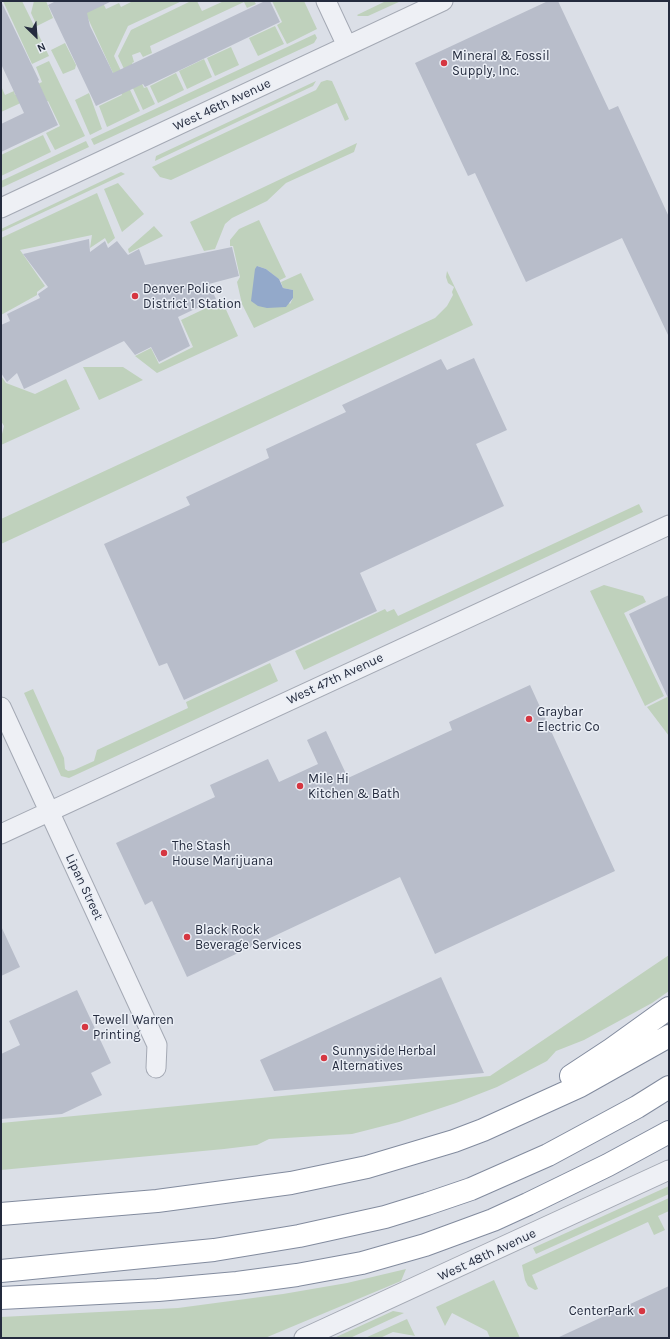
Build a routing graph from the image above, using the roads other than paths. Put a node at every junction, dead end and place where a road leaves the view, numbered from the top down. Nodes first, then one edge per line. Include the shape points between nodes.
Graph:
1 (326, 1) edge
2 (443, 1) edge
3 (347, 46) junction
4 (1, 208) edge
5 (669, 525) edge
6 (1, 707) edge
7 (49, 811) junction
8 (1, 834) edge
9 (669, 1008) edge
10 (669, 1036) edge
11 (156, 1068) dead end
12 (669, 1086) edge
13 (483, 1130) junction
14 (669, 1132) edge
15 (669, 1170) edge
16 (1, 1214) edge
17 (1, 1270) edge
18 (1, 1298) edge
19 (304, 1338) edge

1 - 3 street
2 - 3 street, West 46th Avenue
3 - 4 street, West 46th Avenue
5 - 7 street, West 47th Avenue
6 - 7 street, Lipan Street
7 - 8 street, West 47th Avenue
7 - 11 street, Lipan Street via 158,1046
9 - 13 highway via 581,1070
10 - 13 highway via 580,1086
12 - 17 highway via 637,1107 548,1155 471,1189 385,1217 299,1236 214,1250
13 - 16 highway via 368,1167 291,1183 158,1201
14 - 18 highway via 608,1165 493,1220 425,1245 362,1263 236,1283
15 - 19 street, West 48th Avenue

